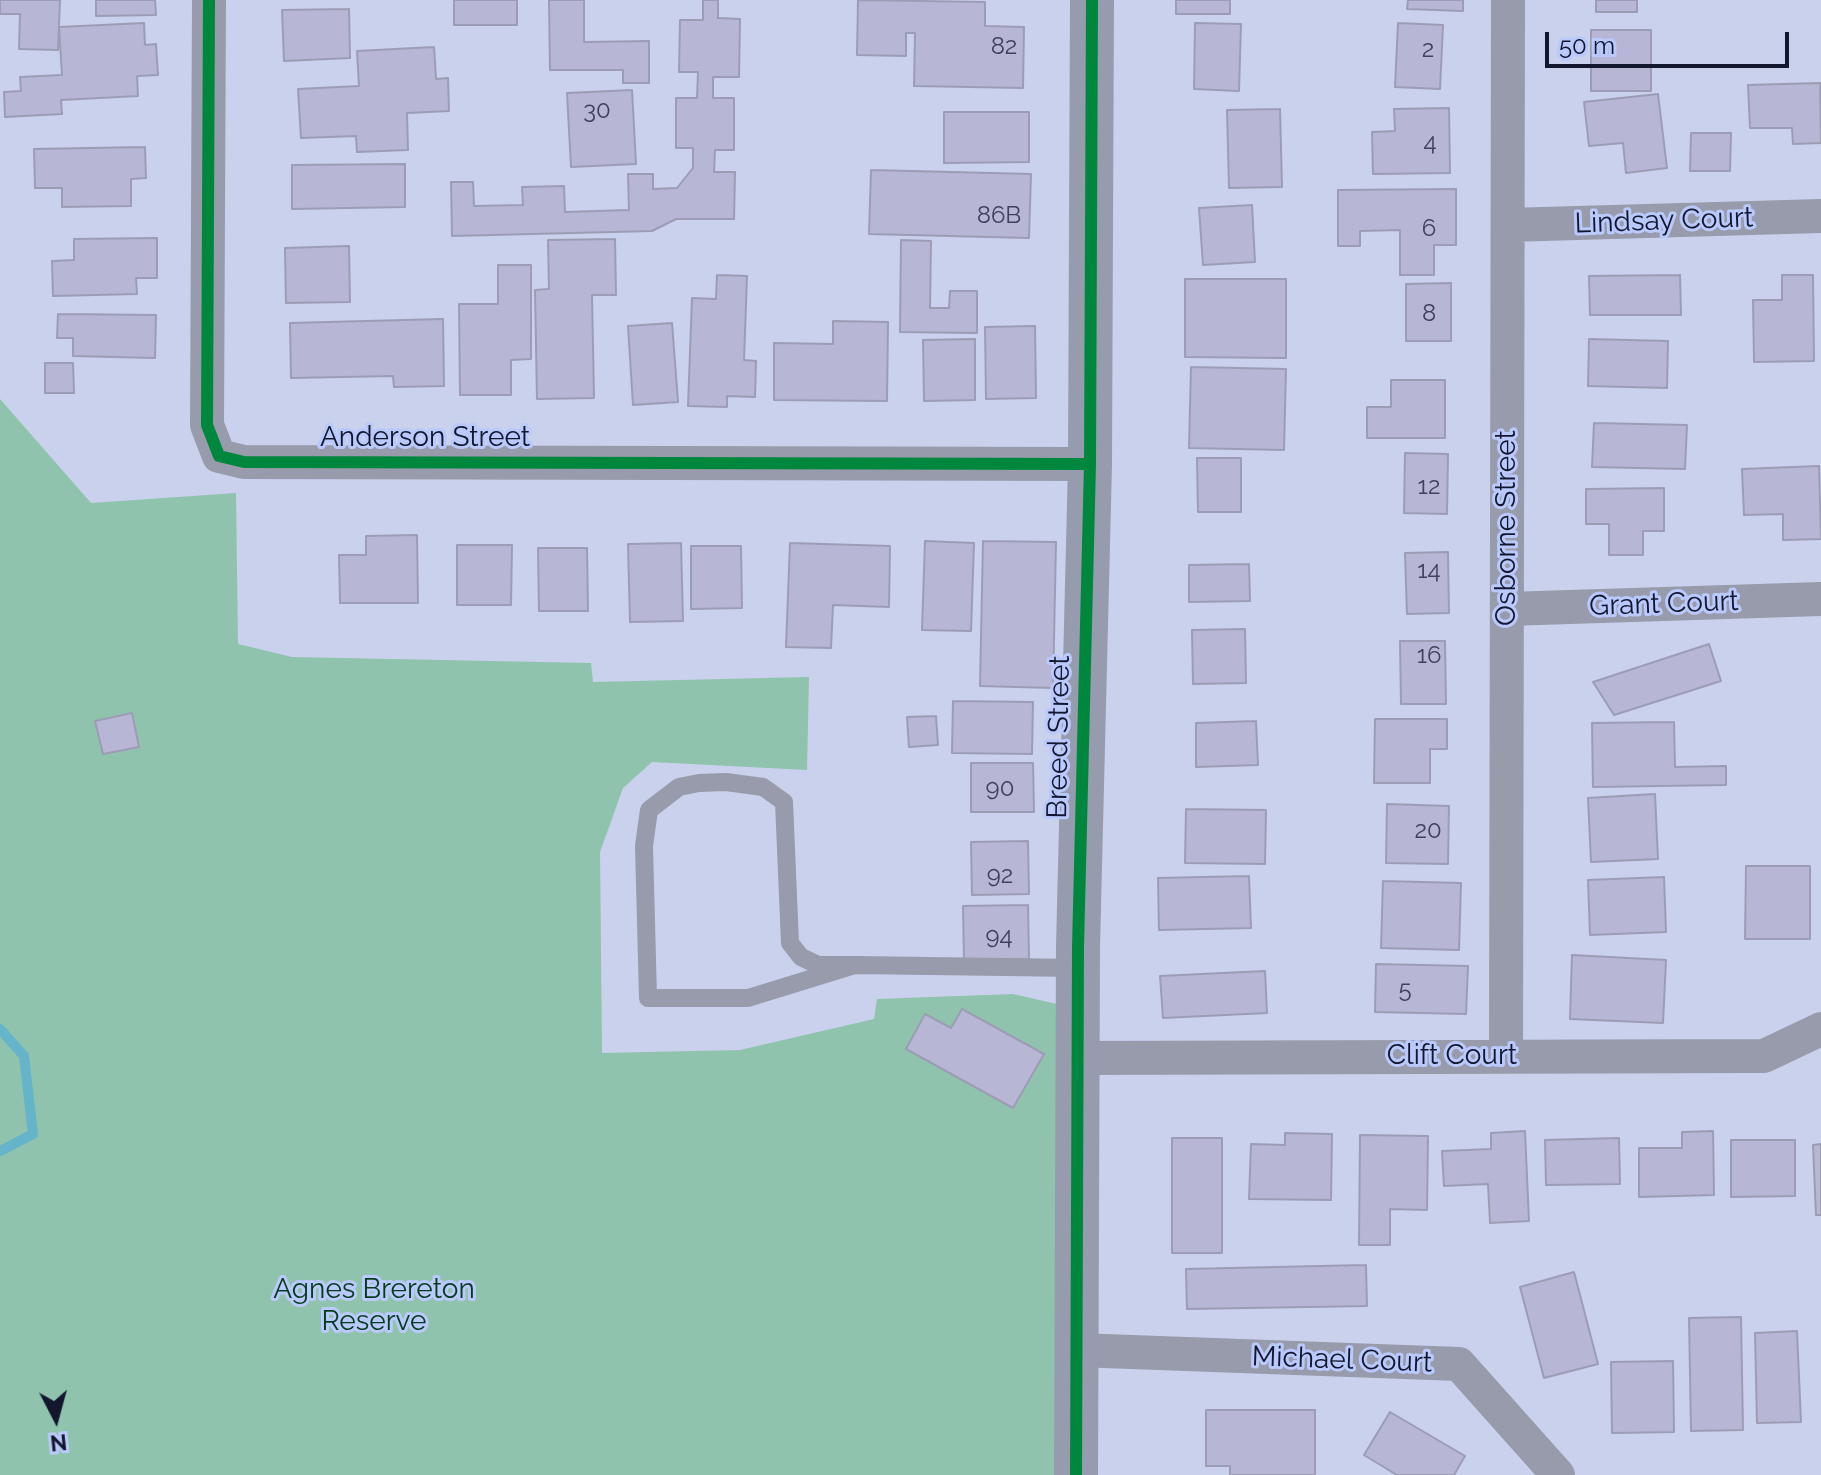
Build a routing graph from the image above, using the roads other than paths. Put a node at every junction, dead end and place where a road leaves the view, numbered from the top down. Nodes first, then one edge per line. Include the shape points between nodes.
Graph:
1 (209, 0) edge
2 (1092, 0) edge
3 (1508, 0) edge
4 (1821, 216) edge
5 (1508, 225) junction
6 (1090, 464) junction
7 (1821, 599) edge
8 (1507, 609) junction
9 (855, 965) junction
10 (1078, 968) junction
11 (1821, 1029) edge
12 (1506, 1056) junction
13 (1078, 1058) junction
14 (1077, 1350) junction
15 (1076, 1475) edge
16 (1558, 1475) edge

1 - 6 street, Anderson Street via 207,425 219,456 244,462
2 - 6 street, Breed Street
3 - 5 street, Osborne Street
4 - 5 street, Lindsay Court
5 - 8 street, Osborne Street
6 - 10 street, Breed Street
7 - 8 street, Grant Court
8 - 12 street, Osborne Street
9 - 9 lane via 748,998 648,998 644,846 649,810 679,787 699,783 763,787 784,802 790,943 801,957 818,965
9 - 10 lane
10 - 13 street, Breed Street
11 - 12 street, Clift Court via 1764,1056
12 - 13 street, Clift Court
13 - 14 street, Breed Street
14 - 15 street, Breed Street
14 - 16 street, Michael Court via 1459,1364

